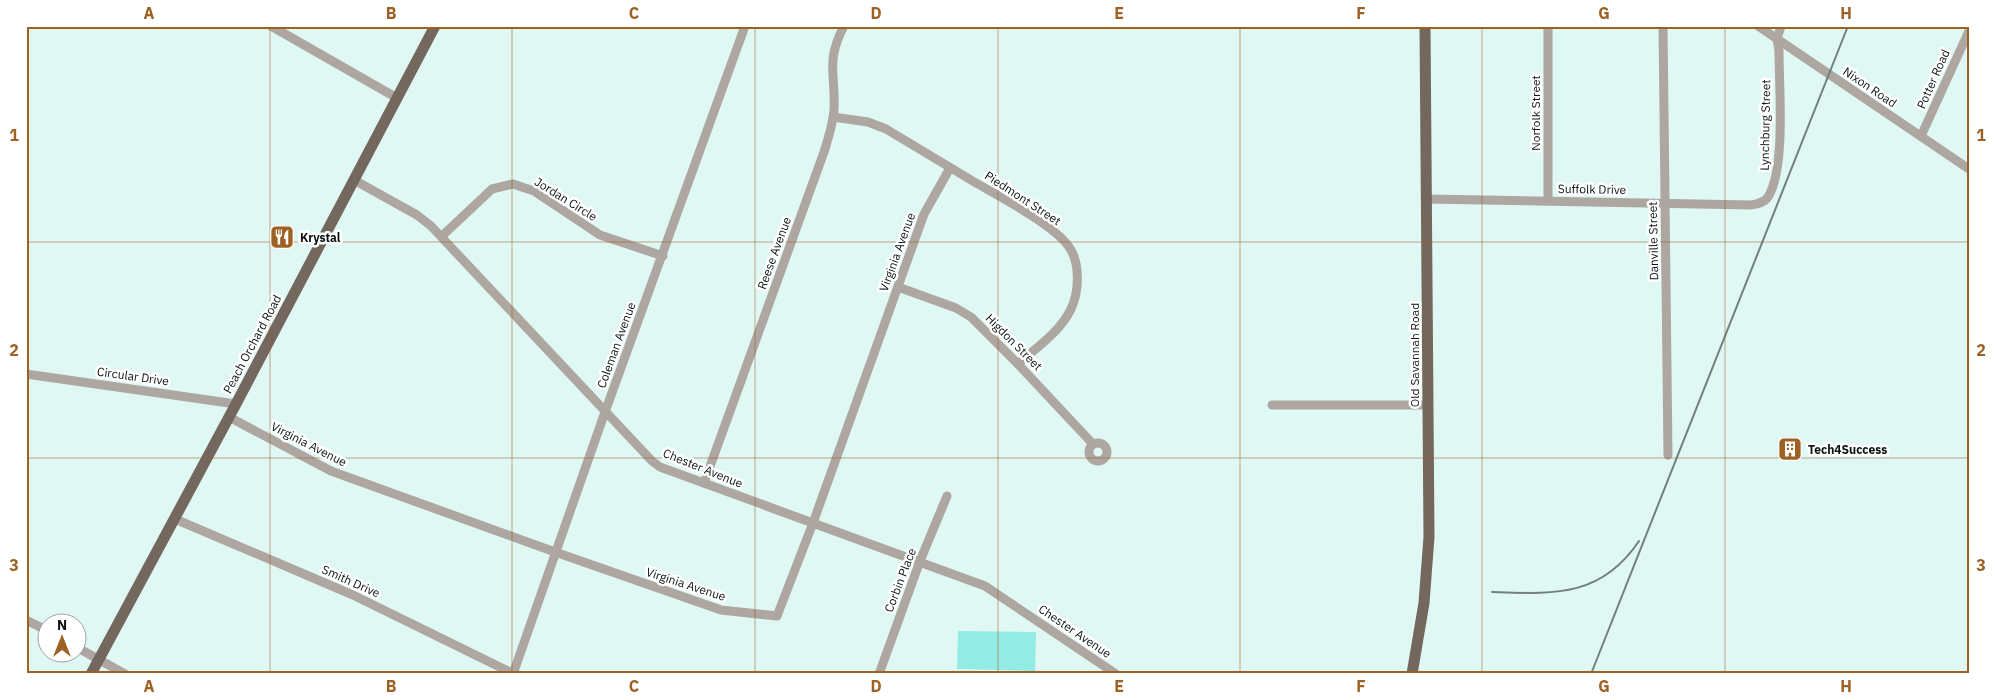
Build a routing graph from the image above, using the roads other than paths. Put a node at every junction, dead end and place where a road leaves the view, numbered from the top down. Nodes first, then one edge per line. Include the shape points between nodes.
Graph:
1 (271, 26) edge
2 (435, 26) edge
3 (745, 26) edge
4 (844, 26) edge
5 (1548, 26) edge
6 (1663, 26) edge
7 (1758, 26) edge
8 (1781, 26) edge
9 (1425, 30) edge
10 (1969, 31) edge
11 (1777, 39) junction
12 (397, 98) junction
13 (833, 117) junction
14 (1921, 136) junction
15 (950, 168) junction
16 (1969, 169) edge
17 (354, 180) junction
18 (1427, 199) junction
19 (1548, 200) junction
20 (1664, 203) junction
21 (1757, 204) joint
22 (442, 236) junction
23 (663, 256) junction
24 (898, 287) junction
25 (1018, 364) junction
26 (26, 374) edge
27 (236, 404) junction
28 (1272, 405) dead end
29 (1428, 405) junction
30 (605, 412) junction
31 (230, 417) junction
32 (1092, 443) dead end
33 (1668, 455) dead end
34 (704, 484) junction
35 (947, 496) dead end
36 (175, 519) junction
37 (813, 522) junction
38 (555, 552) junction
39 (920, 561) junction
40 (26, 620) edge
41 (38, 627) edge
42 (88, 653) edge
43 (99, 659) junction
44 (91, 674) edge
45 (125, 674) edge
46 (513, 674) edge
47 (879, 674) edge
48 (1116, 674) edge
49 (1412, 674) edge

1 - 12 street
2 - 12 main road, Peach Orchard Road
3 - 23 street, Coleman Avenue
4 - 13 street, Reese Avenue via 836,42 832,66
5 - 19 street, Norfolk Street
6 - 20 street, Danville Street
7 - 11 street, Nixon Road
8 - 11 street, Lynchburg Street
9 - 18 main road, Old Savannah Road
10 - 14 street, Potter Road
11 - 14 street, Nixon Road
11 - 21 street, Lynchburg Street via 1778,174 1768,197
12 - 17 main road, Peach Orchard Road
13 - 15 street, Piedmont Street via 879,125
13 - 34 street, Reese Avenue via 824,152
14 - 16 street, Nixon Road
15 - 24 street, Virginia Avenue via 924,214
15 - 25 street, Piedmont Street via 1052,230 1072,251 1078,282 1072,307 1060,326
17 - 22 street, Chester Avenue via 417,215
17 - 27 main road, Peach Orchard Road
18 - 19 street, Suffolk Drive
18 - 29 main road, Old Savannah Road
19 - 20 street, Suffolk Drive
20 - 21 street, Suffolk Drive
20 - 33 street, Danville Street
22 - 23 street, Jordan Circle via 492,189 513,184 534,191 600,236
22 - 30 street, Chester Avenue
23 - 30 street, Coleman Avenue
24 - 25 street, Higdon Street via 964,312
24 - 37 street, Virginia Avenue
25 - 32 street, Higdon Street
26 - 27 street, Circular Drive
27 - 31 main road, Peach Orchard Road
28 - 29 street
29 - 49 main road, Old Savannah Road via 1429,537 1423,612
30 - 34 street, Chester Avenue via 652,461
30 - 38 street, Coleman Avenue
31 - 36 main road, Peach Orchard Road
31 - 38 street, Virginia Avenue via 331,471
34 - 37 street, Chester Avenue
35 - 39 street, Corbin Place
36 - 43 main road, Peach Orchard Road
36 - 46 street, Smith Drive via 353,595
37 - 38 street, Virginia Avenue via 777,616 721,610
37 - 39 street, Chester Avenue
38 - 46 street, Coleman Avenue
39 - 47 street, Corbin Place
39 - 48 street, Chester Avenue via 985,586
40 - 41 street
42 - 43 street
43 - 44 main road, Peach Orchard Road
43 - 45 street

